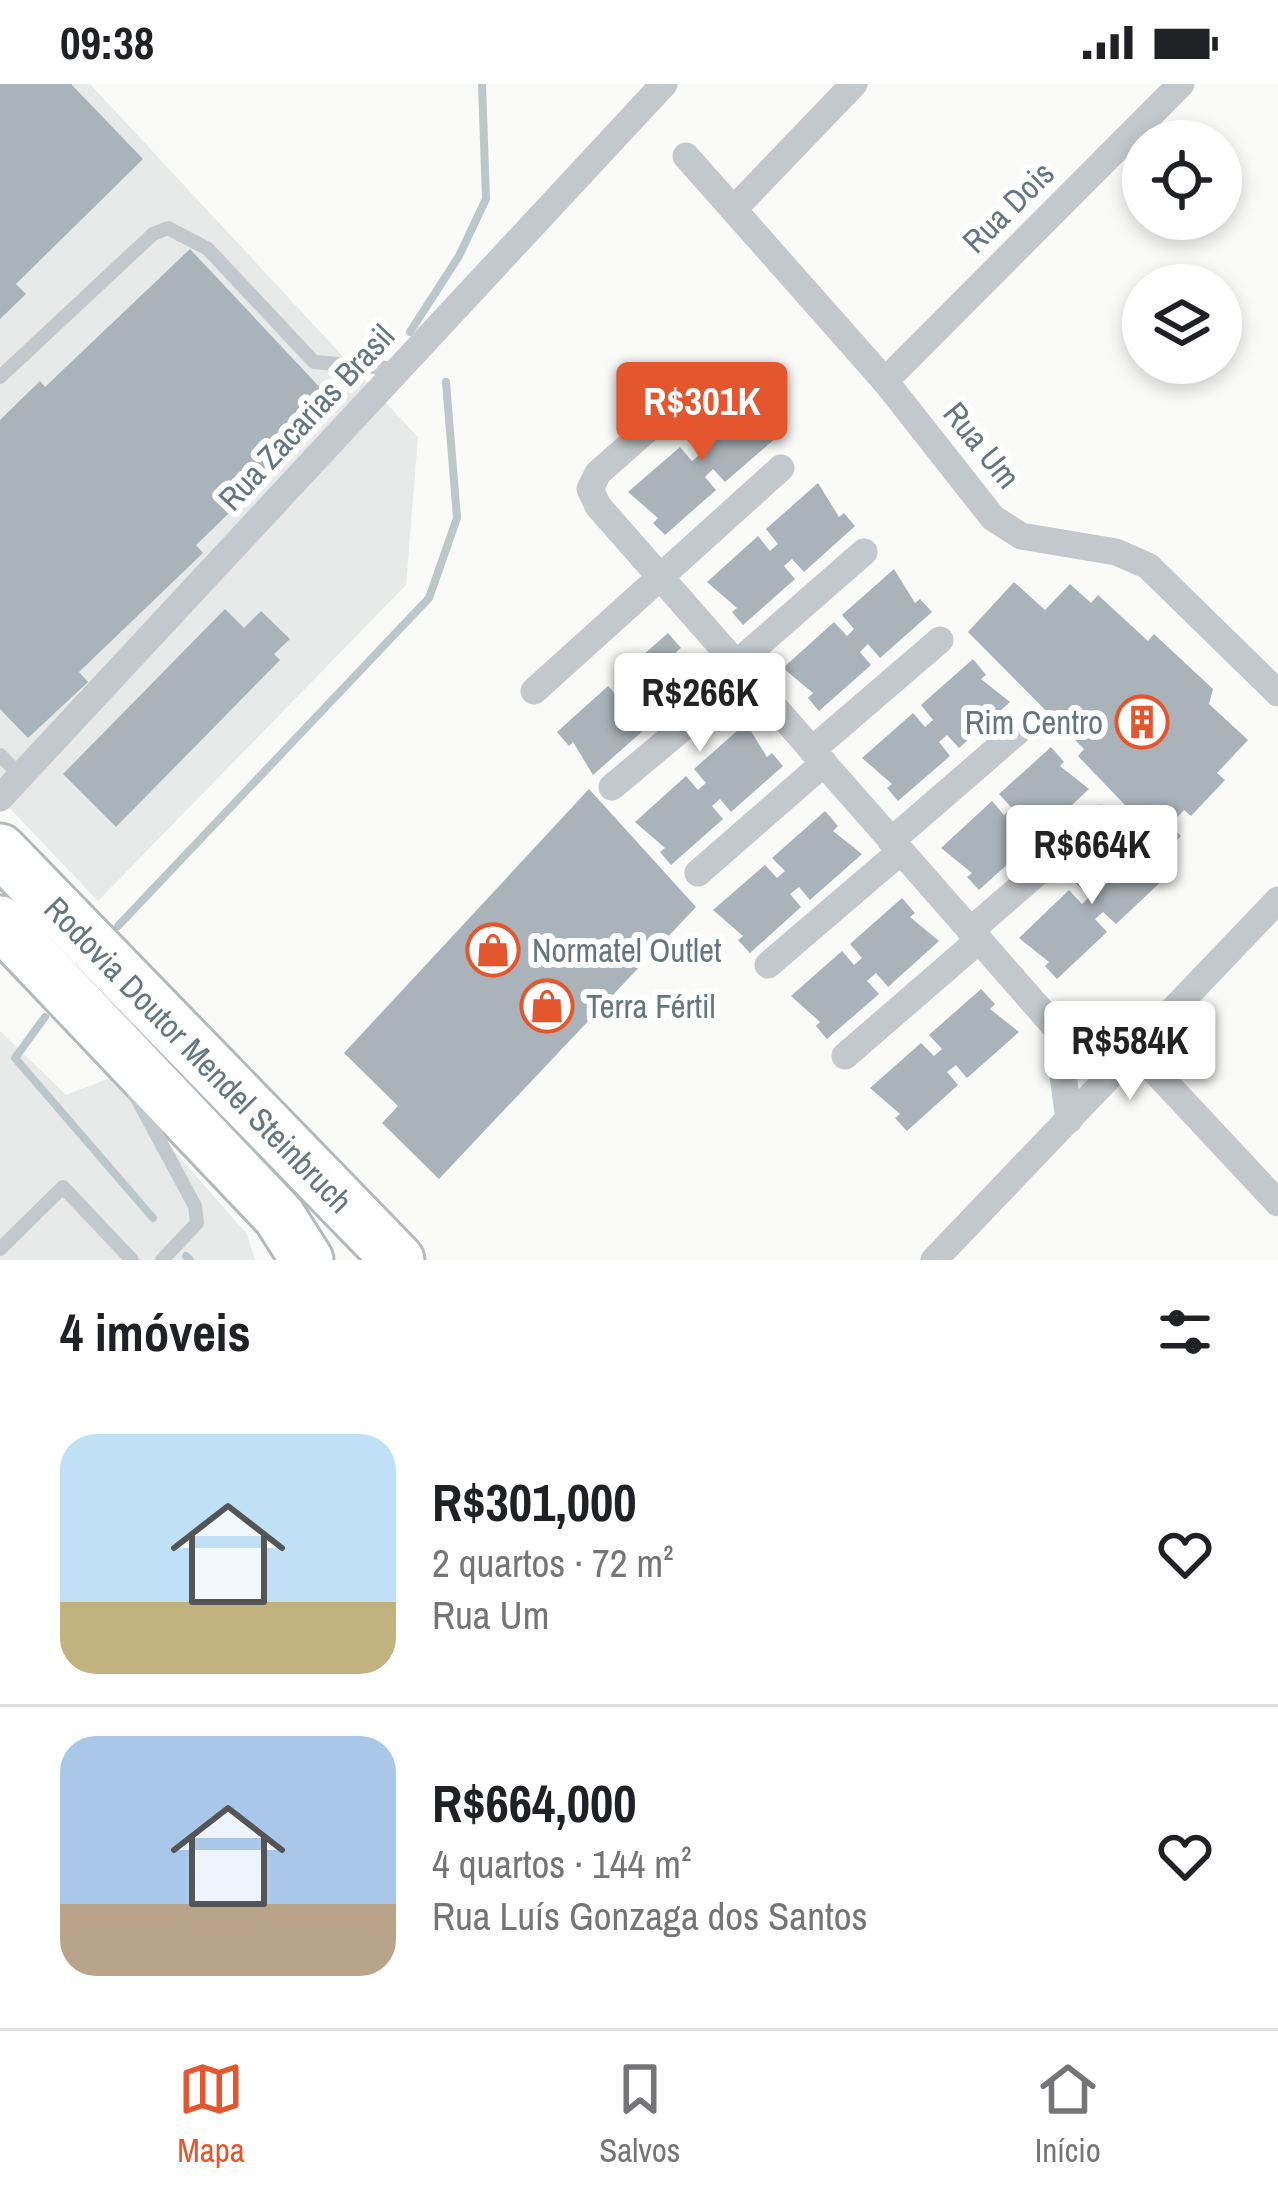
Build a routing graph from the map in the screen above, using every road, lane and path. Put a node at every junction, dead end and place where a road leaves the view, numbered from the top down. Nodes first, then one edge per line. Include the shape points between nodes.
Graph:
1 (664, 84) edge
2 (854, 84) edge
3 (1181, 84) edge
4 (686, 156) dead end
5 (734, 209) junction
6 (398, 369) junction
7 (0, 377) edge
8 (885, 381) junction
9 (701, 382) dead end
10 (781, 467) dead end
11 (864, 552) dead end
12 (661, 578) junction
13 (940, 640) dead end
14 (741, 669) junction
15 (534, 691) dead end
16 (1278, 693) edge
17 (1018, 731) dead end
18 (0, 755) edge
19 (818, 757) junction
20 (22, 778) junction
21 (613, 787) dead end
22 (0, 798) edge
23 (1100, 818) dead end
24 (895, 847) junction
25 (0, 850) edge
26 (698, 873) dead end
27 (1278, 900) edge
28 (0, 922) edge
29 (974, 936) junction
30 (768, 964) dead end
31 (95, 1019) junction
32 (1057, 1029) junction
33 (1141, 1045) junction
34 (845, 1056) dead end
35 (1070, 1120) junction
36 (1278, 1203) edge
37 (0, 1249) edge
38 (132, 1260) edge
39 (162, 1260) edge
40 (307, 1260) edge
41 (398, 1260) edge
42 (934, 1260) edge

1 - 6 street, Rua Zacarias Brasil
2 - 5 street
3 - 8 street, Rua Dois
4 - 5 street, Rua Um
5 - 8 street, Rua Um
6 - 7 lane via 314,362 208,249 168,228
6 - 20 street, Rua Zacarias Brasil
8 - 16 street, Rua Um via 1008,530 1148,566
9 - 12 street via 590,489
10 - 12 street
11 - 14 street
12 - 14 street
12 - 15 street
13 - 19 street
14 - 19 street
14 - 21 street
17 - 24 street
18 - 20 lane
19 - 24 street
19 - 26 street
20 - 22 street, Rua Zacarias Brasil
23 - 29 street
24 - 29 street
24 - 30 street
25 - 41 highway, Rodovia Doutor Mendel Steinbruch
27 - 33 street
28 - 31 highway, Rodovia Doutor Mendel Steinbruch
29 - 32 street
29 - 34 street
31 - 39 lane via 195,1206 197,1223
31 - 40 highway, Rodovia Doutor Mendel Steinbruch via 279,1216
32 - 33 street
32 - 35 street
33 - 35 street
33 - 36 street
35 - 42 street
37 - 38 lane via 63,1187

